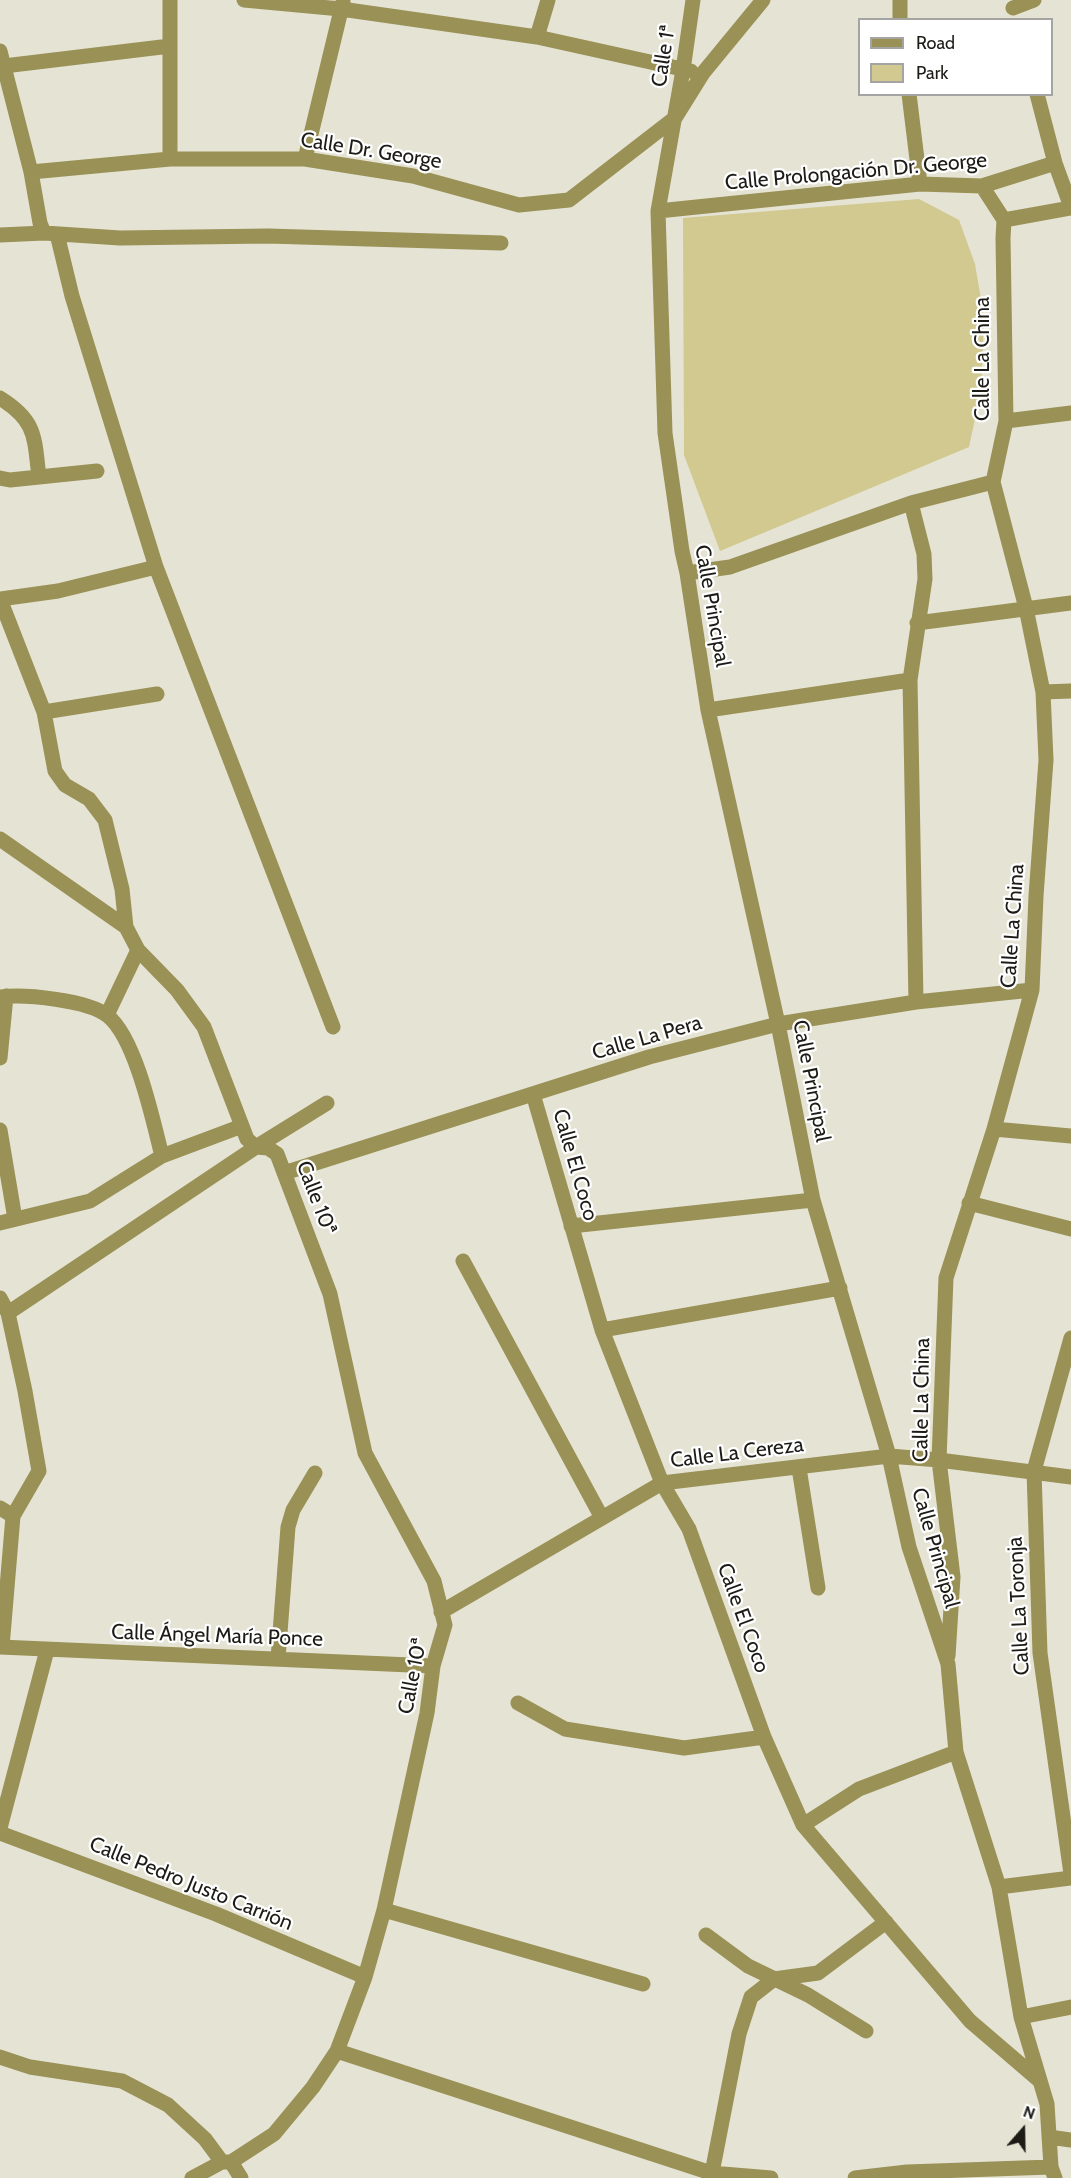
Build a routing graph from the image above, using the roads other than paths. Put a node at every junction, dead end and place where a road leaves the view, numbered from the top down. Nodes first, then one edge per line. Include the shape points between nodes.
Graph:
1 (170, 0) edge
2 (244, 0) edge
3 (548, 0) edge
4 (693, 0) edge
5 (763, 0) edge
6 (900, 0) edge
7 (1034, 0) edge
8 (342, 5) edge
9 (1013, 9) edge
10 (900, 18) edge
11 (537, 37) junction
12 (170, 46) junction
13 (2, 66) edge
14 (683, 70) junction
15 (703, 73) junction
16 (909, 96) edge
17 (1038, 96) edge
18 (675, 118) junction
19 (170, 159) junction
20 (304, 159) junction
21 (1056, 163) junction
22 (32, 172) junction
23 (920, 184) junction
24 (982, 186) junction
25 (1071, 208) edge
26 (658, 211) junction
27 (1004, 220) junction
28 (50, 234) junction
29 (0, 235) edge
30 (501, 243) dead end
31 (0, 398) edge
32 (1071, 413) edge
33 (1006, 421) junction
34 (97, 471) dead end
35 (39, 477) junction
36 (0, 478) edge
37 (993, 482) junction
38 (911, 503) junction
39 (156, 567) junction
40 (687, 573) junction
41 (0, 599) edge
42 (1071, 603) edge
43 (1026, 608) junction
44 (917, 623) junction
45 (910, 680) junction
46 (1071, 691) edge
47 (1043, 692) junction
48 (157, 694) dead end
49 (708, 710) junction
50 (44, 712) junction
51 (0, 839) edge
52 (126, 927) junction
53 (138, 950) junction
54 (1032, 990) junction
55 (3, 996) edge
56 (916, 1002) junction
57 (107, 1015) junction
58 (778, 1024) junction
59 (333, 1027) dead end
60 (0, 1058) edge
61 (533, 1095) junction
62 (327, 1103) dead end
63 (242, 1126) junction
64 (994, 1129) junction
65 (0, 1130) edge
66 (1071, 1136) edge
67 (256, 1147) junction
68 (162, 1156) junction
69 (284, 1173) junction
70 (813, 1200) junction
71 (969, 1203) junction
72 (7, 1221) edge
73 (571, 1226) junction
74 (1071, 1229) edge
75 (463, 1261) dead end
76 (840, 1288) junction
77 (0, 1298) edge
78 (8, 1313) junction
79 (602, 1330) junction
80 (1071, 1338) edge
81 (889, 1456) junction
82 (939, 1460) junction
83 (800, 1467) junction
84 (1034, 1471) junction
85 (315, 1473) dead end
86 (1071, 1477) edge
87 (662, 1483) junction
88 (6, 1512) edge
89 (602, 1518) junction
90 (818, 1588) dead end
91 (441, 1612) junction
92 (1, 1647) edge
93 (47, 1650) junction
94 (278, 1659) junction
95 (948, 1664) junction
96 (433, 1666) junction
97 (518, 1703) dead end
98 (764, 1737) junction
99 (956, 1752) junction
100 (803, 1825) junction
101 (0, 1830) edge
102 (1071, 1876) edge
103 (999, 1887) junction
104 (384, 1910) junction
105 (886, 1922) junction
106 (706, 1935) dead end
107 (365, 1977) junction
108 (774, 1979) junction
109 (642, 1984) dead end
110 (1071, 2007) edge
111 (1021, 2017) junction
112 (866, 2031) dead end
113 (337, 2051) junction
114 (0, 2057) edge
115 (1040, 2081) junction
116 (1049, 2137) junction
117 (1071, 2140) edge
118 (226, 2162) junction
119 (1053, 2172) edge
120 (711, 2176) edge
121 (192, 2178) edge
122 (241, 2178) edge
123 (771, 2178) edge
124 (855, 2178) edge

1 - 12 street
2 - 8 street
3 - 11 street
4 - 14 street, Calle 1ª
5 - 15 street, Calle Principal
6 - 10 street
7 - 9 street
8 - 11 street
8 - 20 street
11 - 14 street
12 - 13 street
12 - 19 street
13 - 22 street
14 - 15 street
14 - 18 street, Calle 1ª
15 - 18 street, Calle Principal
16 - 23 street
17 - 21 street
18 - 20 street, Calle Dr. George via 569,200 519,204 413,176
18 - 26 street, Calle Principal
19 - 20 street, Calle Dr. George
19 - 22 street, Calle Dr. George
21 - 24 street, Calle Prolongación Dr. George
21 - 25 street
22 - 28 street via 40,224
23 - 24 street, Calle Prolongación Dr. George
23 - 26 street, Calle Prolongación Dr. George
24 - 27 street
25 - 27 street
26 - 40 street, Calle Principal via 665,433
27 - 33 street, Calle La China
28 - 29 street
28 - 30 street
28 - 39 street
31 - 35 street via 27,420 36,448
32 - 33 street
33 - 37 street, Calle La China
34 - 35 street
35 - 36 street
37 - 38 street
37 - 43 street, Calle La China
38 - 40 street via 730,567
38 - 44 street via 925,562
39 - 41 street via 58,591
39 - 59 street
40 - 49 street, Calle Principal
41 - 50 street
42 - 43 street
43 - 44 street
43 - 47 street, Calle La China
44 - 45 street
45 - 49 street
45 - 56 street
46 - 47 street
47 - 54 street, Calle La China via 1046,760
48 - 50 street
49 - 58 street, Calle Principal
50 - 52 street via 55,771 65,785 89,799 105,820 122,889
51 - 52 street
52 - 53 street
53 - 57 street
53 - 63 street via 177,990 204,1027
54 - 56 street, Calle La Pera
54 - 64 street, Calle La China
55 - 57 street via 68,1000
55 - 60 street
56 - 58 street, Calle La Pera
57 - 68 street via 123,1035 136,1066
58 - 61 street, Calle La Pera via 649,1058
58 - 70 street, Calle Principal
61 - 69 street, Calle La Pera
61 - 73 street, Calle El Coco
62 - 67 street
63 - 67 street via 247,1139
63 - 68 street
64 - 66 street
64 - 71 street, Calle La China
65 - 72 street
67 - 69 street, Calle 10ª via 277,1154
67 - 78 street
68 - 72 street via 90,1201
69 - 91 street, Calle 10ª via 330,1294 365,1453 434,1581
70 - 73 street
70 - 76 street, Calle Principal
71 - 74 street
71 - 82 street, Calle La China via 946,1278
73 - 79 street, Calle El Coco
75 - 89 street
76 - 79 street
76 - 81 street, Calle Principal
77 - 78 street
78 - 88 street via 39,1471
79 - 87 street, Calle El Coco
80 - 84 street, Calle La Toronja
81 - 82 street, Calle La Cereza
81 - 83 street, Calle La Cereza
81 - 95 street, Calle Principal via 909,1547
82 - 84 street, Calle La Cereza
82 - 95 street, Calle La China via 953,1577
83 - 87 street, Calle La Cereza
83 - 90 street
84 - 86 street, Calle La Cereza
84 - 102 street, Calle La Toronja via 1040,1653
85 - 94 street via 293,1510 288,1527
87 - 89 street, Calle La Cereza
87 - 98 street, Calle El Coco via 689,1529
88 - 92 street
89 - 91 street, Calle La Cereza
91 - 96 street, Calle 10ª via 445,1625
92 - 93 street, Calle Ángel María Ponce
93 - 94 street, Calle Ángel María Ponce
93 - 101 street
94 - 96 street, Calle Ángel María Ponce
95 - 99 street, Calle Principal
96 - 104 street, Calle 10ª via 427,1713
97 - 98 street via 565,1729 684,1748
98 - 100 street, Calle El Coco
99 - 100 street via 859,1790
99 - 103 street, Calle Principal
100 - 105 street, Calle El Coco
101 - 107 street, Calle Pedro Justo Carrión
102 - 103 street
103 - 111 street, Calle Principal
104 - 107 street, Calle 10ª
104 - 109 street
105 - 108 street via 818,1973
105 - 115 street, Calle El Coco via 970,2021
106 - 108 street via 748,1966
107 - 113 street, Calle 10ª
108 - 112 street
108 - 120 street via 751,1997 739,2034
110 - 111 street
111 - 115 street, Calle Principal
113 - 118 street, Calle 10ª via 274,2134
113 - 120 street
114 - 118 street via 30,2067 122,2081 168,2105
115 - 116 street, Calle Principal via 1047,2104
116 - 117 street
116 - 119 street, Calle Principal
118 - 121 street, Calle 10ª
118 - 122 street
119 - 124 street via 907,2172
120 - 123 street

